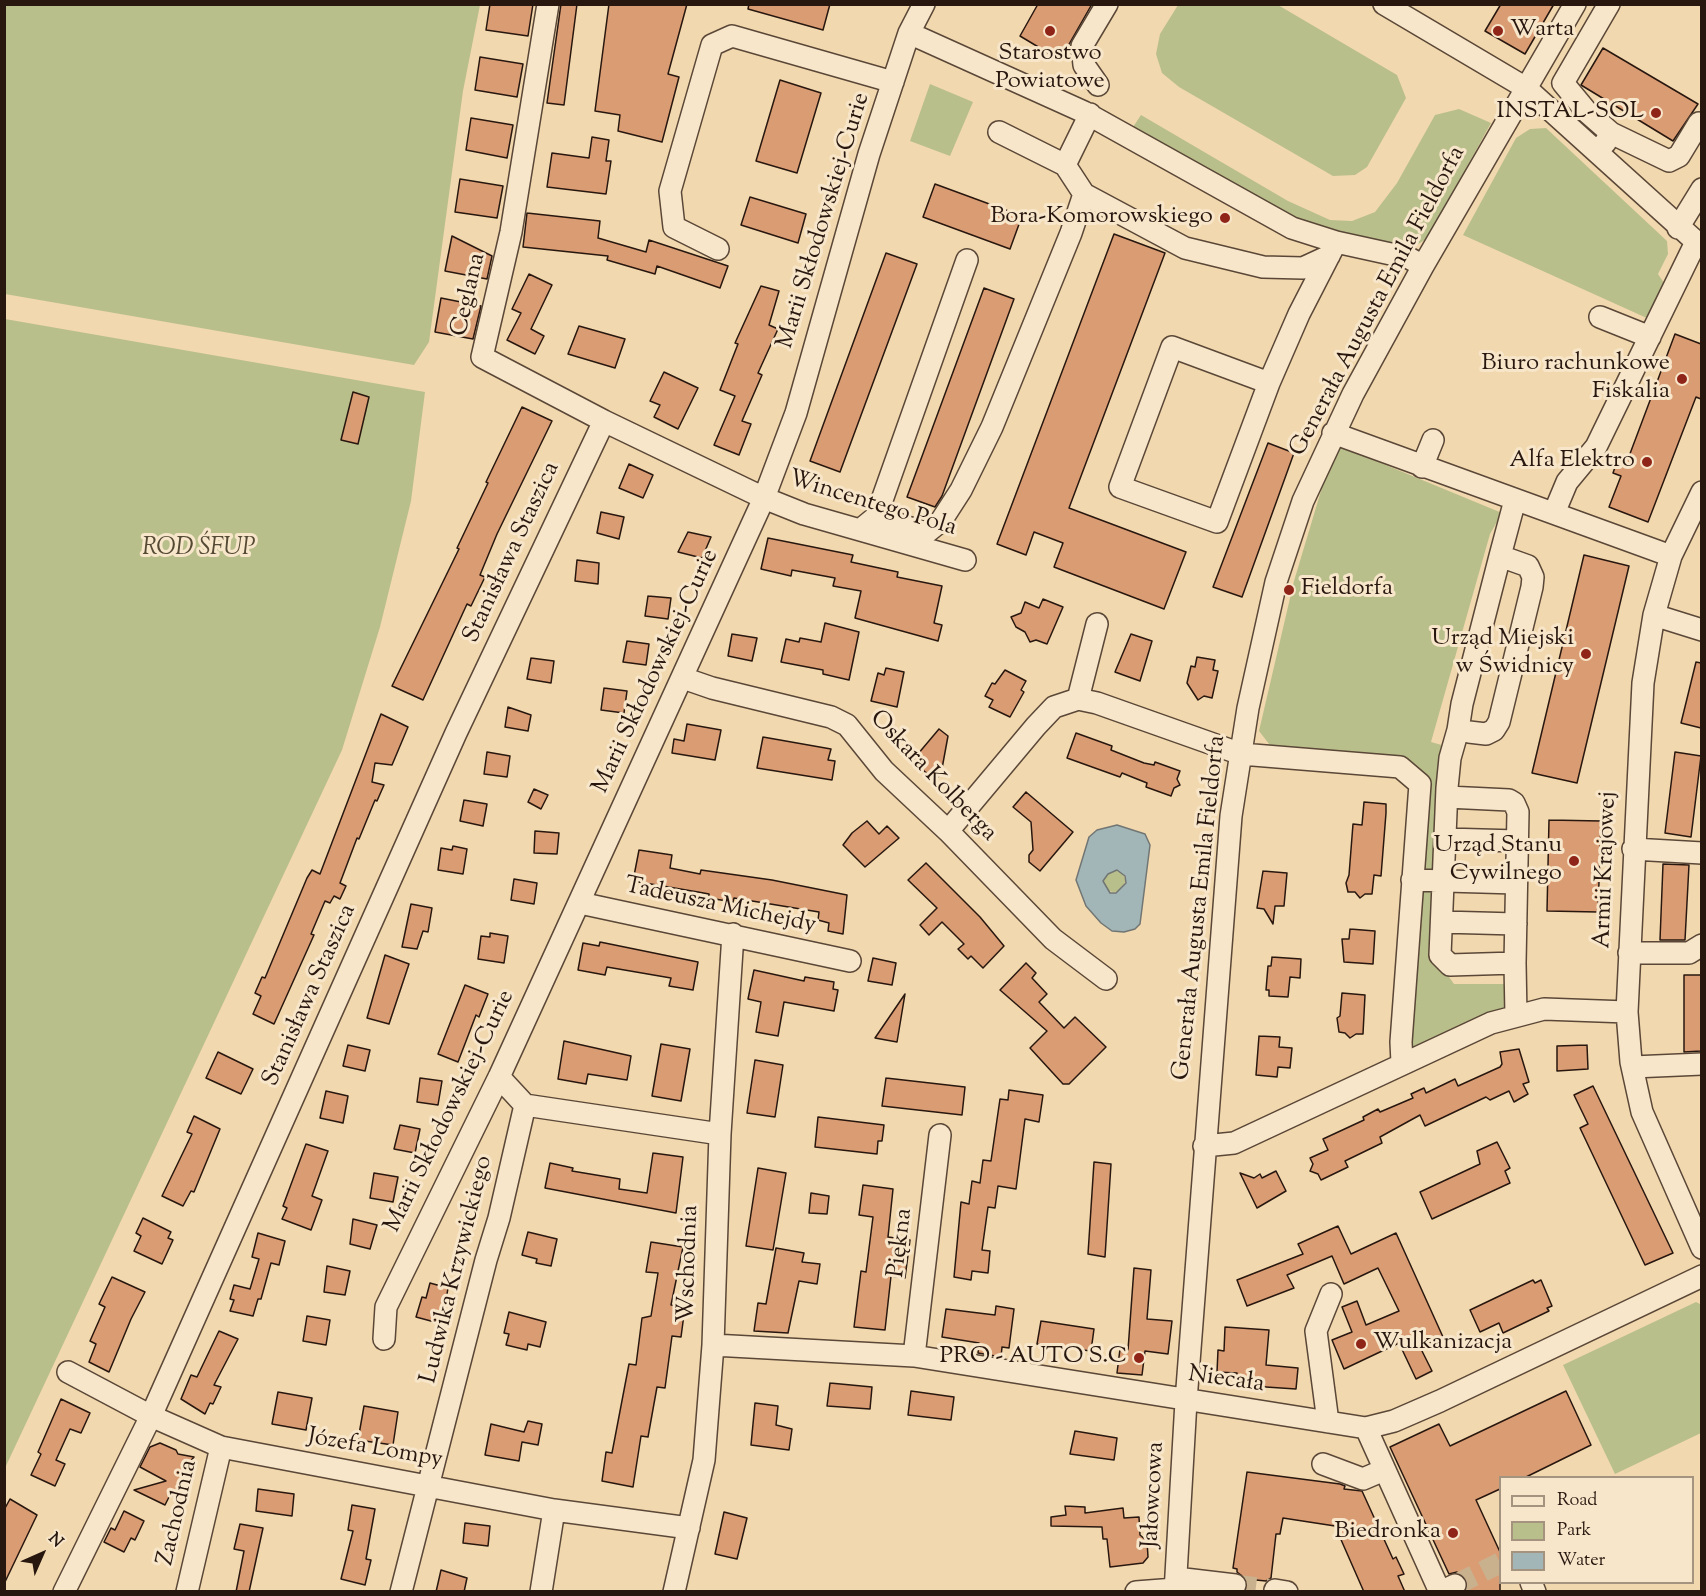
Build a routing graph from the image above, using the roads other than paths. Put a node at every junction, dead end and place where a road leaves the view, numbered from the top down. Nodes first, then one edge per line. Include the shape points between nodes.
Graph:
1 (548, 4) edge
2 (924, 4) edge
3 (1107, 4) edge
4 (1384, 4) edge
5 (1575, 4) edge
6 (1609, 4) edge
7 (909, 33) junction
8 (893, 82) junction
9 (1098, 85) dead end
10 (1526, 88) junction
11 (1090, 114) junction
12 (1699, 123) dead end
13 (999, 132) dead end
14 (1611, 133) junction
15 (1598, 154) junction
16 (1065, 165) junction
17 (1701, 189) edge
18 (1084, 194) junction
19 (1678, 228) junction
20 (1699, 245) edge
21 (718, 249) dead end
22 (1333, 249) junction
23 (967, 260) dead end
24 (1423, 266) junction
25 (1600, 316) dead end
26 (1650, 337) junction
27 (1269, 382) junction
28 (604, 421) junction
29 (1333, 433) junction
30 (1433, 440) dead end
31 (1422, 467) junction
32 (1701, 492) edge
33 (764, 498) junction
34 (1515, 500) junction
35 (1554, 513) junction
36 (868, 524) junction
37 (1500, 556) junction
38 (1671, 556) junction
39 (965, 560) dead end
40 (1654, 615) junction
41 (1097, 624) dead end
42 (1701, 630) edge
43 (683, 678) junction
44 (1078, 699) junction
45 (1458, 730) junction
46 (1240, 754) junction
47 (1447, 797) junction
48 (948, 831) junction
49 (1446, 839) junction
50 (1517, 841) junction
51 (1633, 849) junction
52 (1701, 853) edge
53 (1412, 880) junction
54 (1444, 880) junction
55 (1516, 883) junction
56 (580, 903) junction
57 (1442, 922) junction
58 (1516, 924) junction
59 (733, 934) junction
60 (1701, 945) edge
61 (1629, 953) junction
62 (850, 961) dead end
63 (1515, 963) junction
64 (1106, 979) dead end
65 (1627, 1012) junction
66 (1516, 1016) junction
67 (1401, 1063) junction
68 (1701, 1064) edge
69 (1633, 1067) junction
70 (499, 1077) junction
71 (525, 1106) junction
72 (720, 1134) junction
73 (940, 1135) dead end
74 (1204, 1146) junction
75 (1701, 1248) edge
76 (1701, 1276) edge
77 (1331, 1294) dead end
78 (384, 1339) dead end
79 (713, 1345) junction
80 (914, 1356) junction
81 (68, 1372) dead end
82 (1186, 1401) junction
83 (151, 1416) junction
84 (1328, 1422) junction
85 (1366, 1428) junction
86 (221, 1447) junction
87 (1323, 1464) dead end
88 (1384, 1470) junction
89 (430, 1485) junction
90 (554, 1510) junction
91 (689, 1528) junction
92 (1235, 1585) tunnel mouth
93 (1175, 1586) edge
94 (1448, 1588) edge
95 (64, 1592) edge
96 (187, 1592) edge
97 (401, 1592) edge
98 (541, 1592) edge
99 (674, 1592) edge
100 (1136, 1592) edge

1 - 28 street, Ceglana via 512,232 482,357
2 - 7 street, Marii Skłodowskiej-Curie
3 - 9 street via 1082,46 1084,65
4 - 10 street
5 - 10 street, Generała Augusta Emila Fieldorfa
6 - 14 street via 1563,83
7 - 8 street, Marii Skłodowskiej-Curie
7 - 11 street
8 - 21 street via 732,36 712,45 670,191 674,227
8 - 33 street, Marii Skłodowskiej-Curie via 796,413
10 - 15 street
10 - 24 street, Generała Augusta Emila Fieldorfa
11 - 16 street
11 - 22 street
12 - 14 street via 1679,156 1669,161
13 - 16 street
14 - 15 street
15 - 19 street
16 - 18 street
17 - 19 street
18 - 22 street via 1185,248 1263,267 1303,268
18 - 36 street via 992,427 941,521 926,533
19 - 20 street
20 - 26 street
22 - 24 street via 1409,258
22 - 27 street
23 - 36 street
24 - 29 street, Generała Augusta Emila Fieldorfa
25 - 26 street
26 - 35 street via 1596,447 1567,482
27 - 27 street via 1217,522 1120,487 1172,347
28 - 33 street, Ceglana
28 - 83 street, Stanisława Staszica via 456,733
29 - 31 street
29 - 46 street, Generała Augusta Emila Fieldorfa via 1303,501 1276,582
30 - 31 street
31 - 34 street
32 - 38 street, Armii Krajowej
33 - 36 street, Wincentego Pola via 804,514
33 - 43 street, Marii Skłodowskiej-Curie
34 - 35 street
34 - 37 street
35 - 38 street
36 - 39 street, Wincentego Pola
37 - 45 street
37 - 45 street via 1528,566 1532,588 1499,722 1486,734
38 - 40 street, Armii Krajowej
40 - 42 street
40 - 51 street, Armii Krajowej via 1642,683
41 - 44 street
43 - 48 street, Oskara Kolberga via 831,717 847,725 884,771
43 - 56 street, Marii Skłodowskiej-Curie
44 - 46 street
44 - 48 street via 1054,707
45 - 47 street via 1450,758
46 - 53 street via 1400,767 1420,784
46 - 74 street, Generała Augusta Emila Fieldorfa via 1224,895
47 - 49 street
47 - 50 street via 1514,802 1518,812
48 - 64 street, Oskara Kolberga via 1053,939
49 - 50 street
49 - 54 street
50 - 55 street
51 - 52 street
51 - 61 street, Armii Krajowej
53 - 54 street
53 - 67 street
54 - 55 street
54 - 57 street
55 - 58 street
56 - 59 street, Tadeusza Michejdy
56 - 70 street, Marii Skłodowskiej-Curie
57 - 58 street
57 - 63 street via 1440,955 1450,964
58 - 63 street
59 - 62 street, Tadeusza Michejdy
59 - 72 street, Wschodnia
60 - 61 street via 1689,953
61 - 65 street, Armii Krajowej
63 - 66 street
65 - 66 street via 1564,1008
65 - 69 street, Armii Krajowej
66 - 67 street
67 - 74 street via 1234,1143
68 - 69 street
69 - 75 street, Armii Krajowej via 1642,1112
70 - 71 street
70 - 78 street, Marii Skłodowskiej-Curie via 386,1307
71 - 72 street
71 - 89 street, Ludwika Krzywickiego
72 - 79 street, Wschodnia
73 - 80 street, Piękna
74 - 82 street, Generała Augusta Emila Fieldorfa
76 - 85 street, Niecała via 1440,1401 1394,1421
77 - 84 street via 1316,1331
79 - 80 street, Niecała
79 - 91 street, Wschodnia via 704,1460
80 - 82 street, Niecała
81 - 83 street, Józefa Lompy
82 - 84 street, Niecała
82 - 93 street, Jałowcowa
83 - 86 street, Józefa Lompy
83 - 95 street, Stanisława Staszica
84 - 85 street, Niecała
85 - 88 street
86 - 89 street, Józefa Lompy
86 - 96 street, Zachodnia
87 - 88 street via 1363,1479
88 - 94 street
89 - 90 street, Józefa Lompy
89 - 97 street, Ludwika Krzywickiego
90 - 91 street, Józefa Lompy
90 - 98 street
91 - 99 street, Wschodnia
92 - 93 street
93 - 100 street

